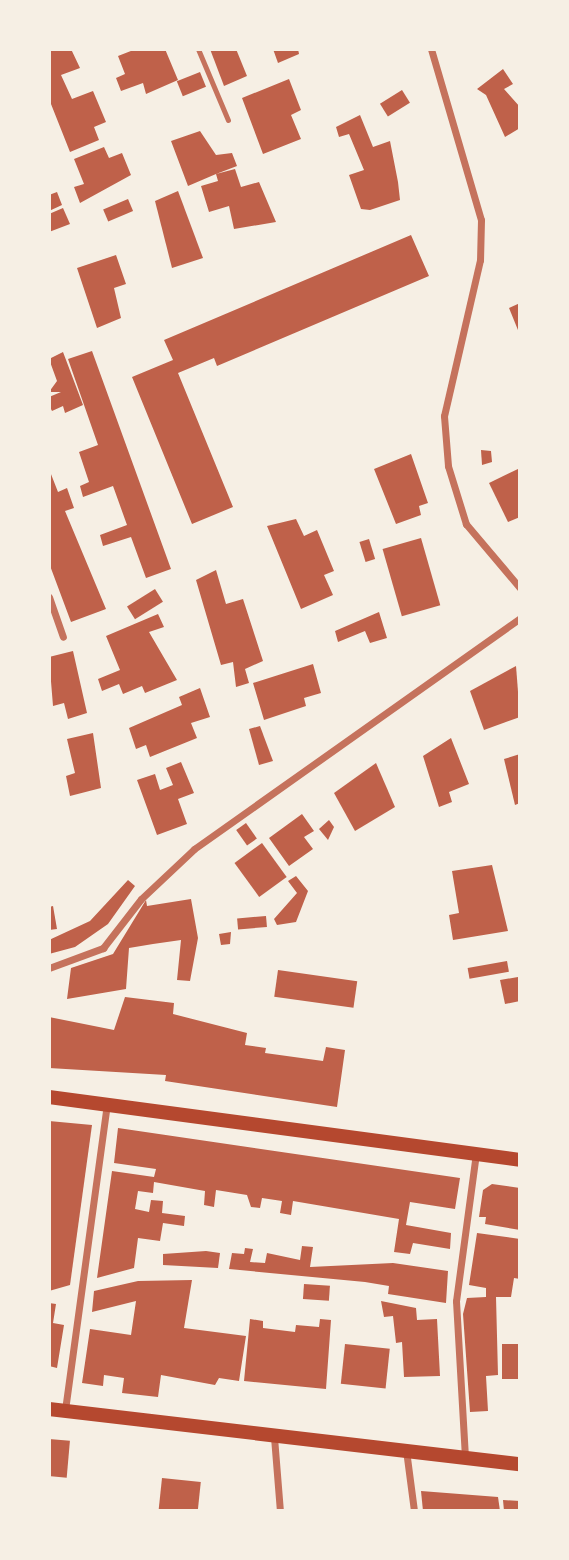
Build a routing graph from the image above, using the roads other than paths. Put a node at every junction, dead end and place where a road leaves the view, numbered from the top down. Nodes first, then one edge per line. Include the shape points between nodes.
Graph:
1 (198, 49) edge
2 (431, 49) edge
3 (228, 120) dead end
4 (520, 588) edge
5 (49, 597) edge
6 (520, 618) edge
7 (63, 636) dead end
8 (49, 968) edge
9 (49, 1097) edge
10 (107, 1104) junction
11 (476, 1153) junction
12 (520, 1160) edge
13 (49, 1409) edge
14 (65, 1411) junction
15 (274, 1437) junction
16 (406, 1450) junction
17 (466, 1458) junction
18 (520, 1464) edge
19 (280, 1511) edge
20 (414, 1511) edge

1 - 3 lane
2 - 4 street via 481,220 480,260 444,416 448,466 466,524
5 - 7 street
6 - 8 street via 194,849 141,899 103,948
9 - 10 main road
10 - 11 main road
10 - 14 street
11 - 12 main road
11 - 17 street via 456,1301
13 - 14 main road
14 - 15 main road
15 - 16 main road
15 - 19 street
16 - 17 main road
16 - 20 street
17 - 18 main road

